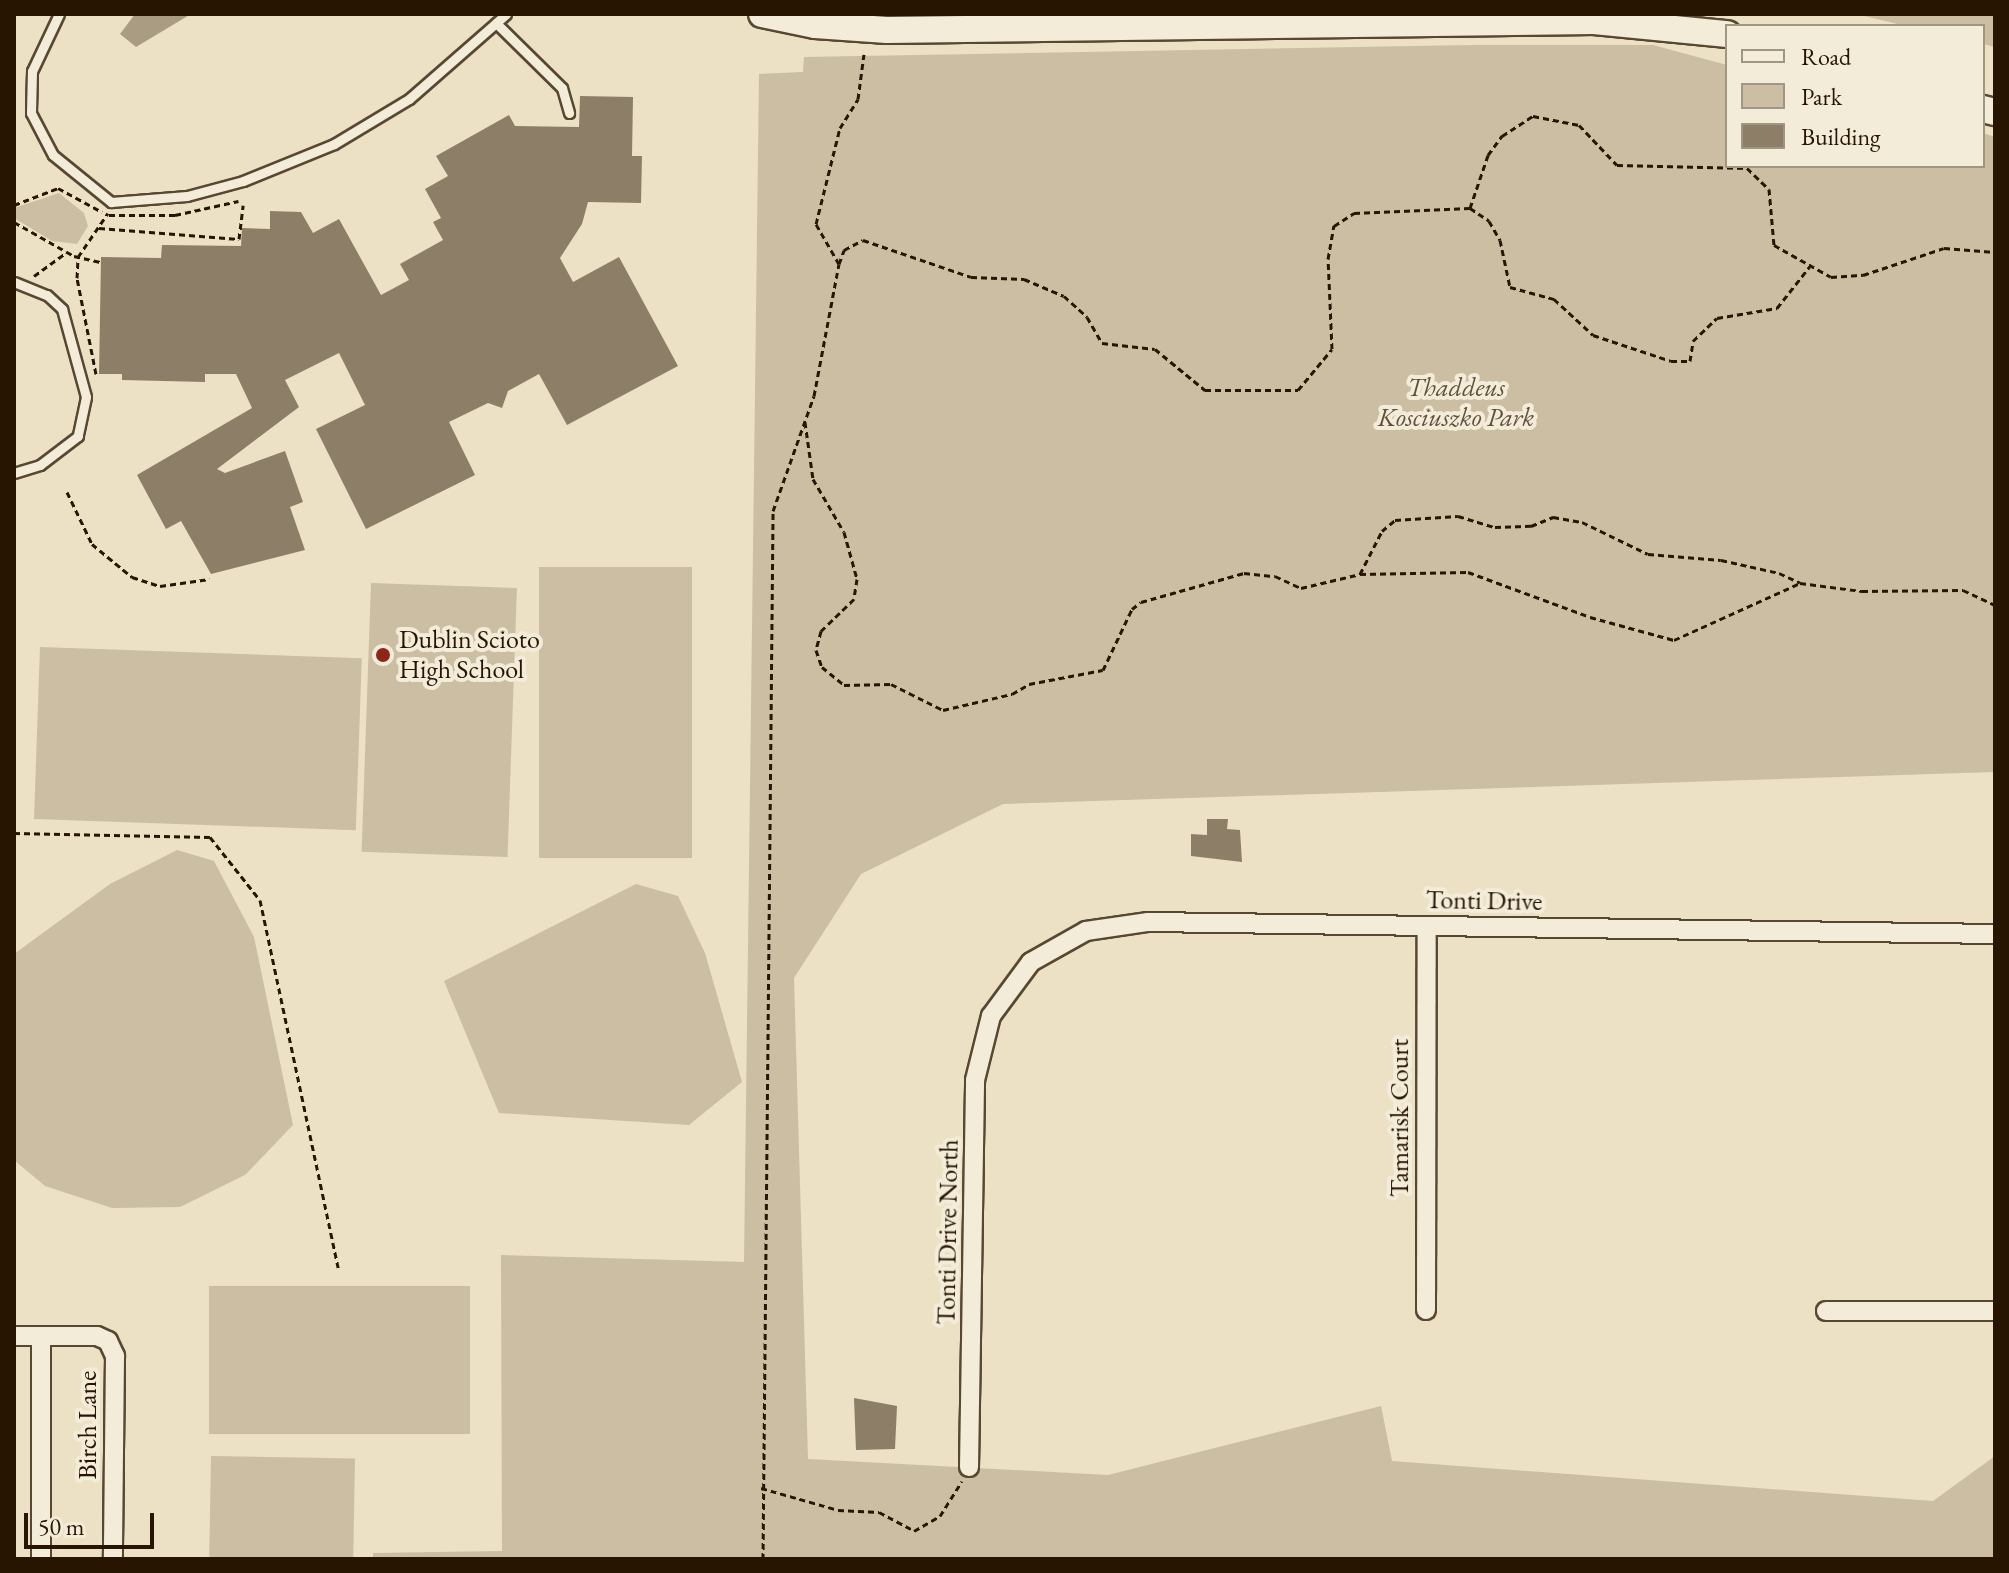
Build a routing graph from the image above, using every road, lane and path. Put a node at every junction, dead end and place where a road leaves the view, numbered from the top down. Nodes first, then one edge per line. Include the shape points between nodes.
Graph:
1 (59, 14) edge
2 (506, 14) edge
3 (762, 14) edge
4 (1152, 20) edge
5 (1189, 20) edge
6 (496, 23) junction
7 (1725, 34) edge
8 (864, 54) dead end
9 (569, 113) dead end
10 (1725, 167) edge
11 (1747, 168) edge
12 (111, 202) junction
13 (243, 205) dead end
14 (1470, 208) junction
15 (14, 222) edge
16 (99, 228) junction
17 (67, 252) junction
18 (1995, 252) edge
19 (78, 257) junction
20 (101, 262) dead end
21 (839, 264) junction
22 (1810, 265) junction
23 (19, 282) edge
24 (96, 374) dead end
25 (805, 422) junction
26 (14, 473) edge
27 (67, 492) dead end
28 (1360, 574) junction
29 (210, 579) dead end
30 (1800, 583) junction
31 (1995, 605) edge
32 (14, 833) edge
33 (1427, 926) junction
34 (1995, 934) edge
35 (1001, 1002) joint
36 (338, 1268) dead end
37 (1426, 1310) dead end
38 (1826, 1311) dead end
39 (1995, 1311) edge
40 (14, 1336) edge
41 (41, 1337) junction
42 (969, 1467) joint
43 (760, 1487) junction
44 (41, 1559) edge
45 (113, 1559) edge
46 (763, 1559) edge

1 - 12 lane via 32,71 31,113 53,155
2 - 6 lane
3 - 4 main road via 847,29
4 - 5 main road
5 - 7 main road via 1594,21
6 - 9 lane via 562,88
6 - 12 lane via 409,99 334,144 243,181 187,196
8 - 21 path via 858,99 840,128 816,224
10 - 14 path via 1617,165 1579,125 1533,116 1502,136 1488,155
11 - 22 path via 1769,189 1774,245
12 - 16 path
13 - 16 path via 239,239
14 - 21 path via 1354,213 1334,226 1328,259 1332,349 1298,390 1205,390 1155,349 1102,343 1087,317 1064,296 1024,279 971,277 863,240 844,250
14 - 22 path via 1489,221 1500,240 1510,287 1554,299 1593,335 1671,361 1690,361 1693,341 1717,318 1777,308
15 - 17 path
16 - 19 path
17 - 19 path
17 - 23 path
18 - 22 path via 1944,248 1863,275 1831,277
19 - 20 path
19 - 24 path via 77,278
21 - 25 path
23 - 26 lane via 62,309 86,397 78,436 40,465
25 - 28 path via 813,479 844,532 857,579 854,599 842,614 829,618 816,650 822,667 844,685 891,684 943,710 1012,694 1029,684 1103,670 1132,609 1141,602 1244,573 1275,576 1301,588
25 - 43 path via 773,511
27 - 29 path via 92,544 132,577 160,586
28 - 30 path via 1468,572 1590,617 1674,640
28 - 30 path via 1382,531 1395,520 1458,516 1495,527 1531,526 1553,517 1582,522 1648,554 1721,560
30 - 31 path via 1862,591 1963,590
32 - 36 path via 210,837 260,900
33 - 34 street, Tonti Drive
33 - 35 street, Tonti Drive via 1148,922 1086,931 1031,962
33 - 37 street, Tamarisk Court
35 - 42 street, Tonti Drive North via 991,1016 975,1080
38 - 39 street
40 - 41 street
41 - 44 street
41 - 45 street, Birch Lane via 97,1336 108,1341 115,1356
42 - 43 path via 940,1516 914,1531 879,1512 838,1510
43 - 46 path

